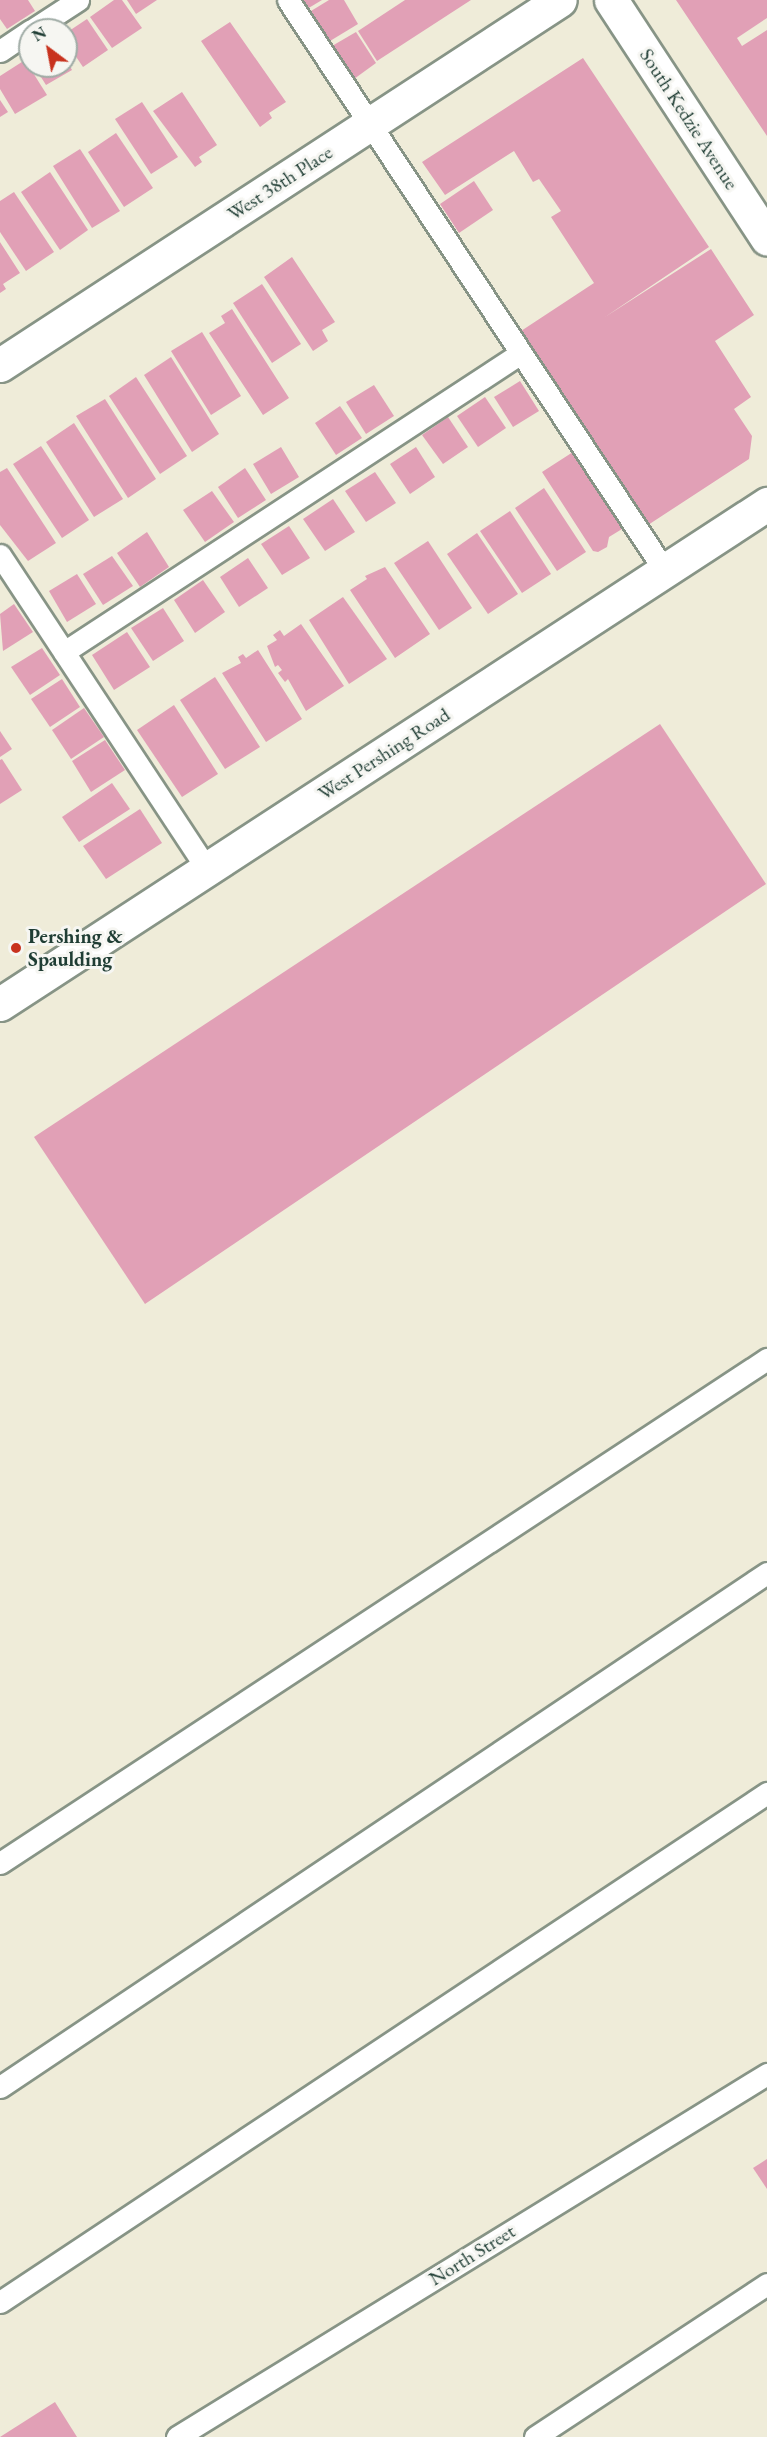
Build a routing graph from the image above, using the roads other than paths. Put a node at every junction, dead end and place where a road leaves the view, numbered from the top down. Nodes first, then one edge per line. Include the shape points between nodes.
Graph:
1 (78, 0) edge
2 (288, 0) edge
3 (560, 0) edge
4 (611, 0) edge
5 (51, 18) edge
6 (18, 39) edge
7 (0, 51) edge
8 (370, 124) junction
9 (767, 238) edge
10 (521, 353) junction
11 (0, 365) edge
12 (767, 504) edge
13 (0, 555) edge
14 (665, 571) junction
15 (64, 652) junction
16 (207, 869) junction
17 (0, 1004) edge
18 (767, 1359) edge
19 (767, 1573) edge
20 (767, 1793) edge
21 (0, 1863) edge
22 (767, 2074) edge
23 (0, 2087) edge
24 (767, 2284) edge
25 (0, 2302) edge
26 (177, 2437) edge
27 (535, 2437) edge

1 - 5 lane
2 - 8 lane
3 - 8 street, West 38th Place
4 - 9 street, South Kedzie Avenue
6 - 7 lane
8 - 10 lane
8 - 11 street, West 38th Place
10 - 14 lane
10 - 15 lane
12 - 14 street, West Pershing Road
13 - 15 lane
14 - 16 street, West Pershing Road
15 - 16 lane
16 - 17 street, West Pershing Road
18 - 21 lane
19 - 23 lane
20 - 25 lane
22 - 26 lane, North Street
24 - 27 lane

